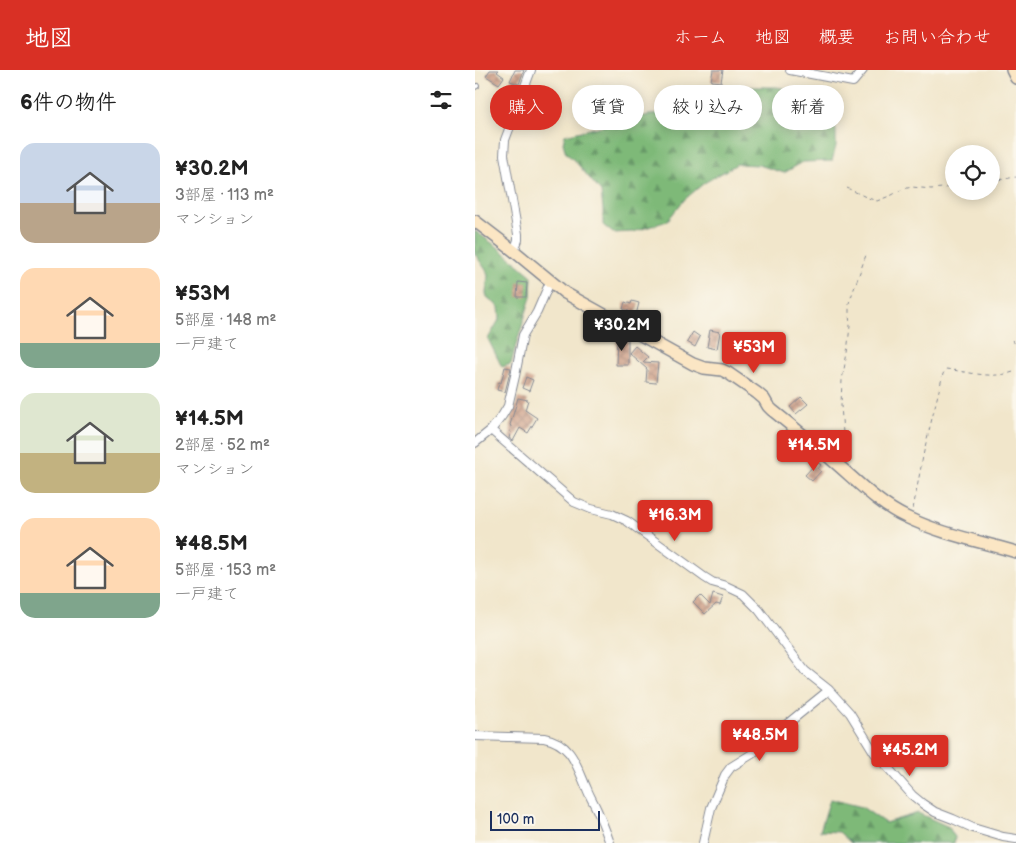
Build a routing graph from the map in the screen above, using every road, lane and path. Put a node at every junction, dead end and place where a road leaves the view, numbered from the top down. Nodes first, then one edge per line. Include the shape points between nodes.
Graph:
1 (531, 70) edge
2 (790, 70) edge
3 (863, 70) edge
4 (1012, 70) edge
5 (1016, 78) edge
6 (1016, 177) edge
7 (1000, 180) edge
8 (847, 188) dead end
9 (945, 188) edge
10 (475, 221) edge
11 (515, 251) junction
12 (865, 255) dead end
13 (550, 282) junction
14 (1012, 340) dead end
15 (1016, 345) edge
16 (1016, 371) edge
17 (491, 430) junction
18 (475, 443) edge
19 (840, 466) junction
20 (911, 519) junction
21 (1016, 552) edge
22 (829, 690) junction
23 (475, 736) edge
24 (1016, 839) edge
25 (610, 843) edge
26 (703, 843) edge

1 - 11 street via 505,140 503,154 518,240
2 - 3 street via 853,82
4 - 5 street
6 - 7 path
8 - 9 path via 877,201 912,187
10 - 11 street
11 - 13 street
12 - 19 path via 849,303 850,326 841,405 844,454
13 - 17 street via 523,335 508,406
13 - 19 street via 693,364 722,370 741,381
14 - 15 path
16 - 20 path via 980,375 946,369 924,451
17 - 18 street
17 - 22 street via 574,502 627,521 704,577 743,594 805,671
19 - 20 street via 867,491
20 - 21 street
22 - 24 street via 850,713 881,762 923,804 973,828
22 - 26 street via 752,754 731,767 711,808
23 - 25 street via 545,738 565,748 578,768

